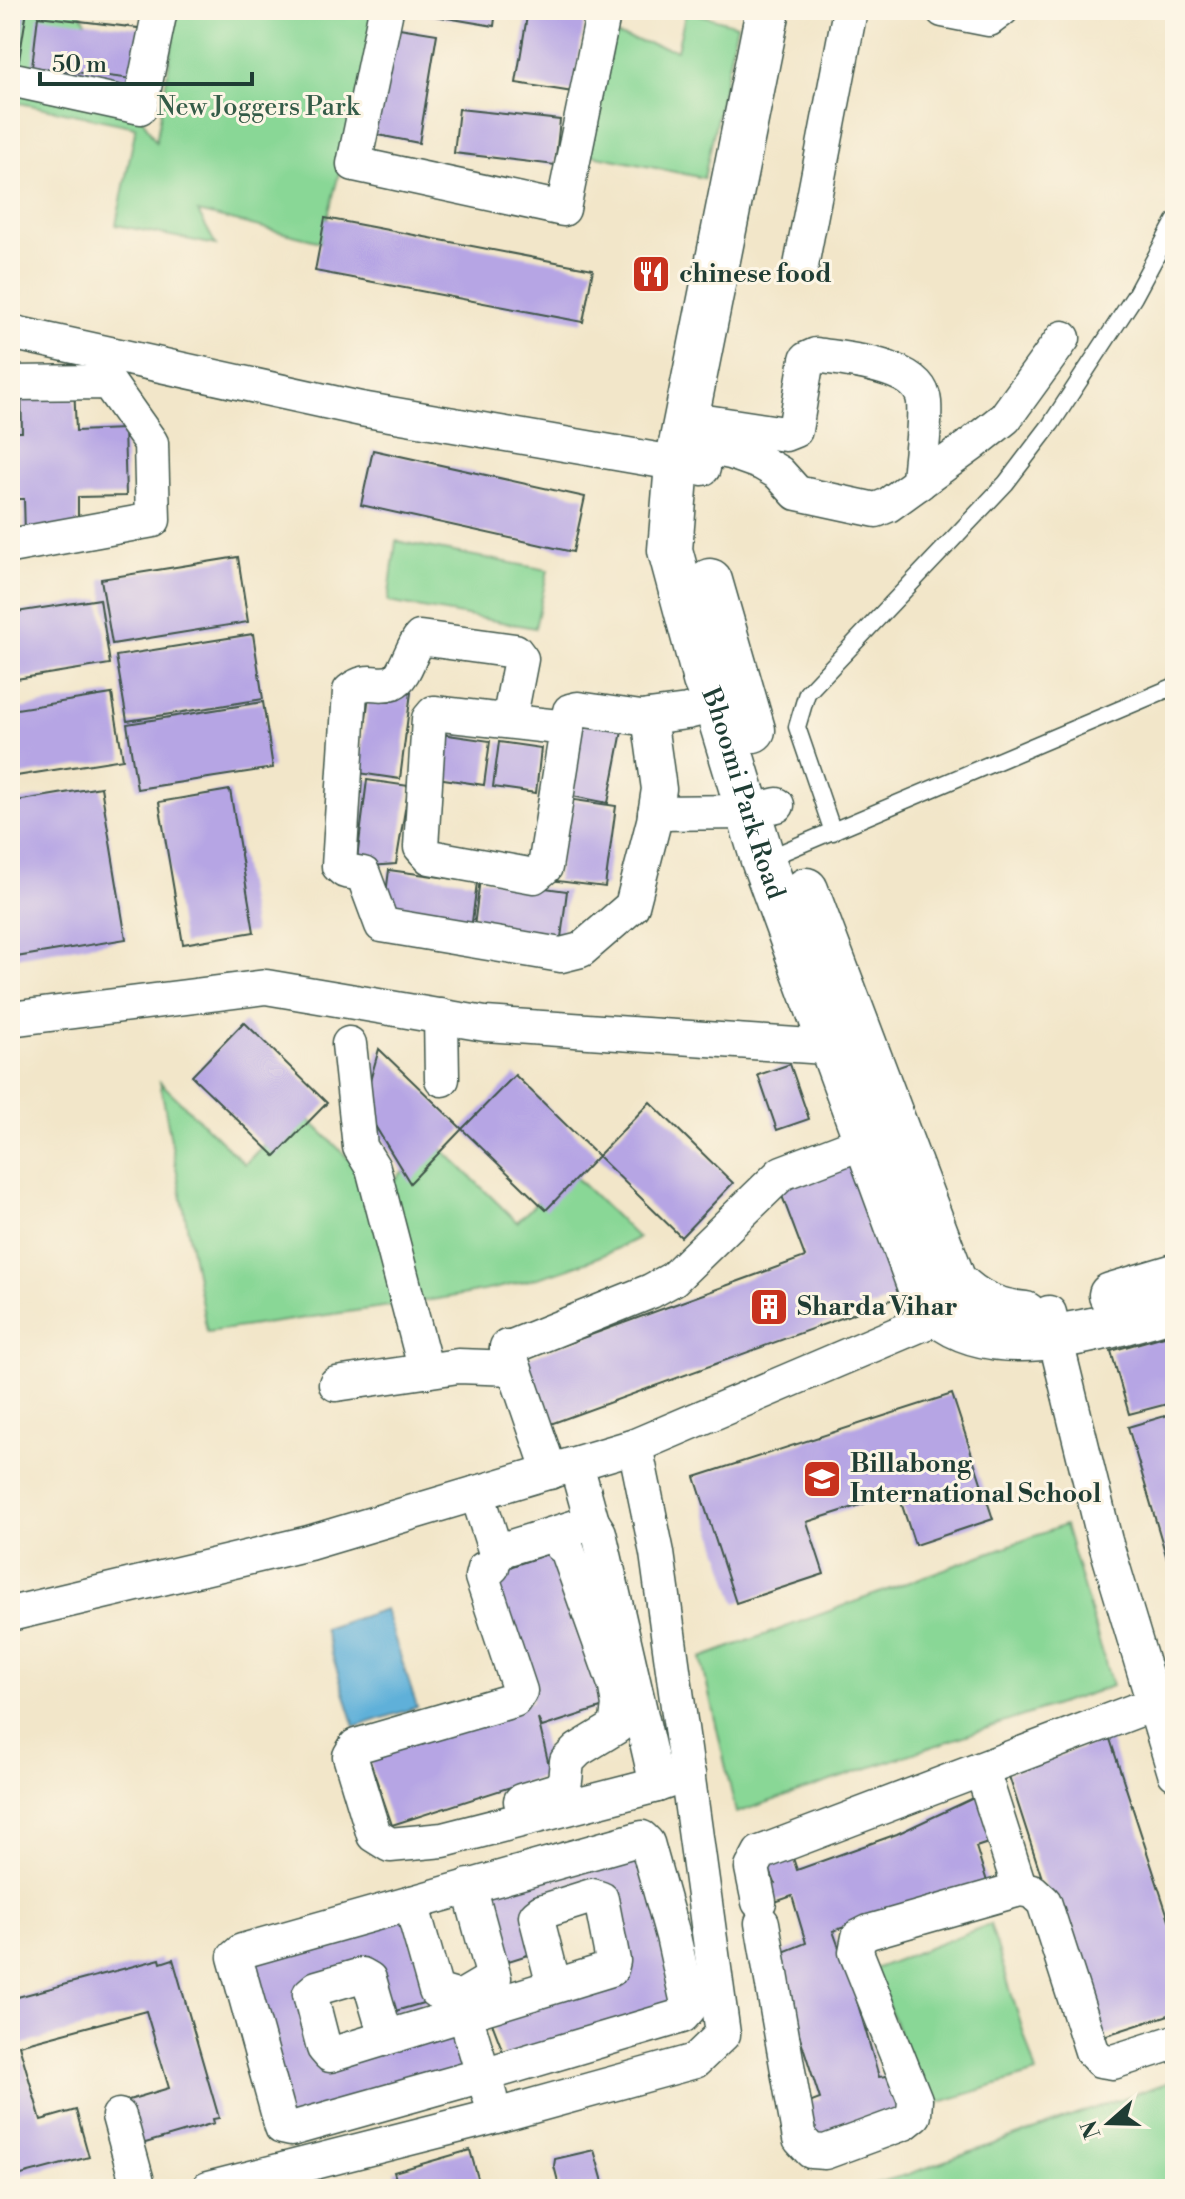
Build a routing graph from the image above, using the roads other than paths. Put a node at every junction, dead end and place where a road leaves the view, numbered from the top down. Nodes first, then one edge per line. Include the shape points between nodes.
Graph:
1 (160, 10) edge
2 (386, 10) edge
3 (604, 10) edge
4 (850, 10) edge
5 (943, 10) edge
6 (1001, 10) edge
7 (775, 13) edge
8 (10, 79) edge
9 (1175, 221) edge
10 (801, 266) dead end
11 (10, 332) edge
12 (1063, 338) dead end
13 (65, 344) junction
14 (10, 383) edge
15 (55, 383) junction
16 (795, 430) junction
17 (693, 444) junction
18 (919, 483) junction
19 (797, 493) junction
20 (10, 546) edge
21 (1175, 686) edge
22 (730, 701) junction
23 (649, 717) junction
24 (509, 721) junction
25 (567, 728) junction
26 (762, 808) junction
27 (655, 813) junction
28 (833, 832) junction
29 (777, 854) junction
30 (11, 1006) edge
31 (441, 1016) junction
32 (349, 1044) dead end
33 (849, 1048) junction
34 (442, 1079) dead end
35 (866, 1141) junction
36 (1175, 1276) edge
37 (957, 1308) junction
38 (1175, 1308) edge
39 (1049, 1321) junction
40 (507, 1349) junction
41 (426, 1371) junction
42 (336, 1384) dead end
43 (635, 1446) junction
44 (563, 1468) junction
45 (477, 1493) junction
46 (592, 1522) junction
47 (561, 1545) dead end
48 (495, 1558) junction
49 (10, 1614) edge
50 (1153, 1704) junction
51 (982, 1770) junction
52 (1175, 1773) edge
53 (672, 1780) junction
54 (434, 1825) dead end
55 (469, 1886) junction
56 (1020, 1889) junction
57 (411, 1903) junction
58 (554, 1986) dead end
59 (463, 2005) junction
60 (386, 2037) dead end
61 (1175, 2042) edge
62 (483, 2075) junction
63 (119, 2116) dead end
64 (496, 2116) junction
65 (264, 2182) edge
66 (139, 2189) edge
67 (208, 2189) edge

1 - 8 street via 140,107
2 - 3 street via 354,164 563,209
4 - 10 street
5 - 6 street via 989,19
7 - 17 main road, Bhoomi Park Road
9 - 28 lane via 1134,297 1006,483 807,693 797,727
11 - 13 street
12 - 18 street via 1005,418
13 - 15 street
13 - 17 street via 361,409
14 - 15 street
15 - 20 street via 108,382 151,443 153,520
16 - 17 street
16 - 18 street via 807,359 816,355 886,367 914,381 924,398
16 - 19 street via 801,469
17 - 19 street via 762,463
17 - 22 main road, Bhoomi Park Road via 670,550 705,680
18 - 19 street via 876,510
21 - 28 lane
22 - 23 street
22 - 26 main road, Bhoomi Park Road
23 - 25 street via 578,709 570,711
23 - 27 street via 659,789
24 - 25 street
24 - 25 street via 434,713 429,719 421,847 430,857 534,876 545,867
24 - 27 street via 521,659 515,651 420,638 402,675 393,682 360,683 350,691 339,866 363,874 382,925 561,955 581,950 632,906
26 - 27 street
26 - 29 main road, Bhoomi Park Road
28 - 29 lane
29 - 33 main road, Bhoomi Park Road
30 - 31 street via 266,987
31 - 33 street via 485,1024
31 - 34 street
32 - 41 street via 360,1147 373,1168
33 - 35 main road, Bhoomi Park Road
33 - 37 main road, Bhoomi Park Road via 954,1281
35 - 37 main road, Bhoomi Park Road via 923,1296
35 - 40 street via 782,1173 673,1279
36 - 39 main road
37 - 39 main road, Bhoomi Park Road via 978,1336 1012,1339
37 - 43 street
38 - 39 main road, Bhoomi Park Road via 1104,1327
39 - 50 street
40 - 41 street
40 - 44 street
41 - 42 street
43 - 44 street
43 - 53 street via 657,1553
44 - 45 street
44 - 46 street
45 - 48 street
45 - 49 street via 309,1543
46 - 48 street
46 - 53 street
47 - 54 street via 567,1549 616,1687 616,1727 567,1761 565,1781 557,1790
48 - 53 street via 482,1577 520,1691 514,1700 356,1746 350,1756 374,1835 390,1845 443,1840
50 - 51 street
50 - 52 street
51 - 56 street
51 - 56 street via 760,1853 752,1868 800,2139 811,2151 825,2152 914,2115 915,2100 856,1952 859,1937
53 - 64 street via 723,2034 695,2061
55 - 57 street
55 - 59 street via 494,1978
55 - 62 street via 642,1838 689,2008 682,2016
56 - 61 street via 1044,1902 1092,2051 1100,2060 1113,2062
57 - 59 street via 436,1991
57 - 62 street via 235,1957 282,2127 291,2129
58 - 59 street
59 - 60 street
59 - 62 street
62 - 64 street
63 - 66 street
64 - 65 street
65 - 67 street

